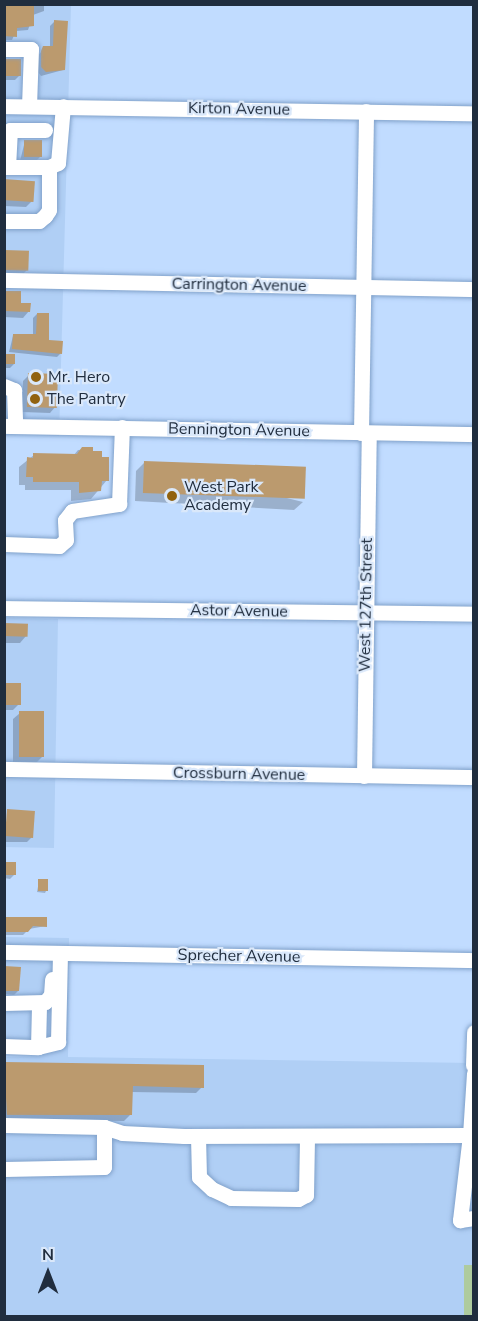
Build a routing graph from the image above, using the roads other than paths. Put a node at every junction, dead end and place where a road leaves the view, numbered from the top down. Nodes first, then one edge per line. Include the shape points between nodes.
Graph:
1 (4, 49) edge
2 (4, 106) edge
3 (29, 106) junction
4 (63, 106) junction
5 (366, 111) junction
6 (474, 113) edge
7 (45, 130) dead end
8 (6, 167) edge
9 (49, 167) junction
10 (4, 221) edge
11 (4, 280) edge
12 (366, 288) junction
13 (474, 289) edge
14 (4, 387) edge
15 (10, 426) edge
16 (122, 427) junction
17 (365, 433) junction
18 (474, 434) edge
19 (4, 544) edge
20 (4, 608) edge
21 (366, 612) junction
22 (474, 614) edge
23 (4, 769) edge
24 (364, 776) junction
25 (474, 777) edge
26 (4, 952) edge
27 (56, 953) junction
28 (474, 960) edge
29 (4, 1003) edge
30 (39, 1005) junction
31 (474, 1032) edge
32 (4, 1046) edge
33 (38, 1047) junction
34 (473, 1069) edge
35 (4, 1125) edge
36 (104, 1126) junction
37 (470, 1135) junction
38 (198, 1136) junction
39 (307, 1136) junction
40 (4, 1169) edge
41 (474, 1218) edge

1 - 3 street via 32,49
2 - 3 street, Kirton Avenue
3 - 4 street, Kirton Avenue
4 - 5 street, Kirton Avenue
4 - 9 street via 60,160
5 - 6 street, Kirton Avenue
5 - 12 street, West 127th Street
7 - 8 street via 10,130
8 - 9 street
9 - 10 street via 49,210 45,216 39,221
11 - 12 street, Carrington Avenue
12 - 13 street, Carrington Avenue
12 - 17 street, West 127th Street
14 - 15 street via 14,390
15 - 16 street, Bennington Avenue
16 - 17 street, Bennington Avenue
16 - 19 street via 118,504 72,511 65,520 66,540 59,546
17 - 18 street, Bennington Avenue
17 - 21 street, West 127th Street
20 - 21 street, Astor Avenue
21 - 22 street, Astor Avenue
21 - 24 street, West 127th Street
23 - 24 street, Crossburn Avenue
24 - 25 street, Crossburn Avenue
26 - 27 street, Sprecher Avenue
27 - 28 street, Sprecher Avenue
27 - 30 street via 51,995
27 - 33 street via 58,1042
29 - 30 street
30 - 33 street
31 - 34 street
32 - 33 street
34 - 37 street
35 - 36 street
36 - 38 street via 122,1133
36 - 40 street via 104,1167
37 - 39 street
37 - 41 street via 460,1220
38 - 39 street
38 - 39 street via 199,1177 212,1189 231,1198 298,1199 306,1195

